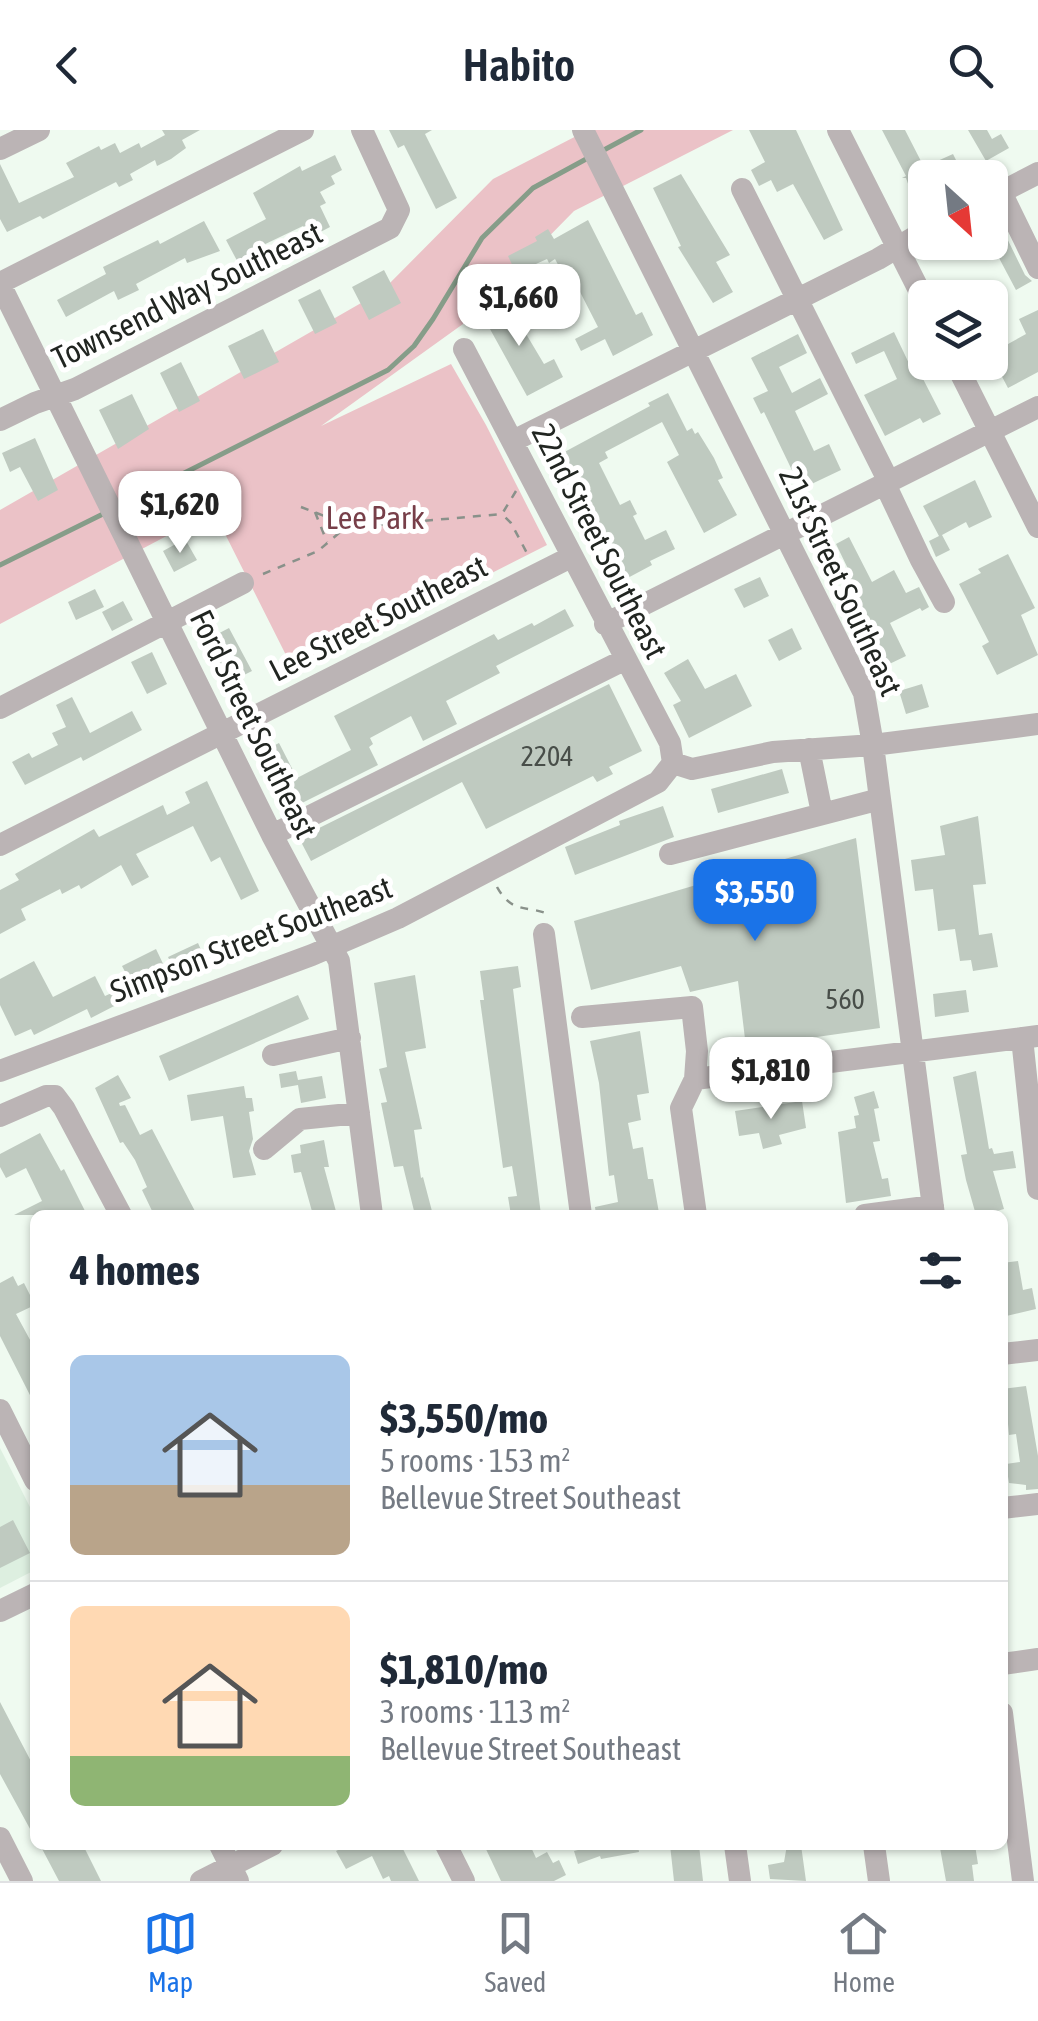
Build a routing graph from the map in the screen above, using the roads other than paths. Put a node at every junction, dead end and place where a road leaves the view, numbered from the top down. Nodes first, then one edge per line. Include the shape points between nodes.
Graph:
1 (39, 130) edge
2 (303, 130) edge
3 (362, 130) edge
4 (838, 130) edge
5 (585, 134) edge
6 (0, 149) edge
7 (1038, 174) edge
8 (742, 189) dead end
9 (1008, 189) edge
10 (1008, 216) edge
11 (908, 242) edge
12 (898, 248) junction
13 (1038, 268) edge
14 (914, 280) edge
15 (0, 284) edge
16 (796, 300) junction
17 (464, 349) dead end
18 (694, 350) junction
19 (964, 380) edge
20 (56, 396) junction
21 (1038, 407) edge
22 (0, 420) edge
23 (990, 432) junction
24 (513, 441) junction
25 (887, 483) junction
26 (1038, 526) edge
27 (786, 533) junction
28 (571, 558) junction
29 (244, 583) road end
30 (944, 602) dead end
31 (168, 623) junction
32 (605, 624) junction
33 (624, 660) junction
34 (0, 708) edge
35 (1038, 724) edge
36 (222, 734) junction
37 (873, 745) junction
38 (809, 748) junction
39 (673, 763) junction
40 (880, 799) junction
41 (822, 812) junction
42 (272, 835) junction
43 (0, 845) edge
44 (670, 854) dead end
45 (544, 934) road end
46 (330, 946) junction
47 (582, 1017) dead end
48 (1030, 1037) edge
49 (350, 1038) junction
50 (912, 1050) junction
51 (273, 1055) dead end
52 (0, 1071) edge
53 (695, 1079) junction
54 (359, 1113) junction
55 (0, 1116) edge
56 (264, 1149) dead end
57 (1038, 1189) edge
58 (118, 1210) edge
59 (371, 1210) edge
60 (579, 1210) edge
61 (695, 1210) edge
62 (933, 1210) edge
63 (1038, 1350) edge
64 (1008, 1353) edge
65 (0, 1410) edge
66 (30, 1470) edge
67 (1038, 1504) edge
68 (1008, 1507) edge
69 (30, 1596) edge
70 (0, 1611) edge
71 (1038, 1659) edge
72 (1008, 1663) edge
73 (1008, 1761) edge
74 (0, 1838) edge
75 (261, 1850) edge
76 (448, 1850) edge
77 (736, 1850) edge
78 (875, 1850) edge
79 (229, 1864) edge
80 (22, 1881) edge
81 (200, 1881) edge
82 (464, 1881) edge
83 (740, 1881) edge
84 (879, 1881) edge
85 (1023, 1881) edge

1 - 6 street
2 - 15 street
3 - 20 street, Townsend Way Southeast via 396,203 397,219 380,235
4 - 12 street
5 - 18 street, 21st Street Southeast
7 - 9 street
8 - 16 street
10 - 13 street
11 - 12 street
12 - 14 street
12 - 16 street
15 - 20 street, Ford Street Southeast
16 - 18 street
16 - 25 street
17 - 24 street, 22nd Street Southeast
18 - 24 street
18 - 27 street, 21st Street Southeast
19 - 23 street
20 - 22 street, Townsend Way Southeast
20 - 31 street, Ford Street Southeast
21 - 23 street
23 - 25 street
23 - 26 street
24 - 28 street, 22nd Street Southeast
25 - 27 street
25 - 30 street
27 - 32 street
27 - 37 street, 21st Street Southeast via 864,693
28 - 32 street, 22nd Street Southeast
28 - 36 street, Lee Street Southeast
29 - 31 street
31 - 34 street
31 - 36 street, Ford Street Southeast
32 - 33 street, 22nd Street Southeast
33 - 39 street, 22nd Street Southeast via 670,743
33 - 42 street
35 - 37 street
36 - 42 street, Ford Street Southeast
36 - 43 street, Lee Street Southeast
37 - 38 street
37 - 40 street, 21st Street Southeast
38 - 39 street via 692,769
38 - 41 street
39 - 46 street, Simpson Street Southeast via 658,782 410,912
40 - 41 street
40 - 50 street, 21st Street Southeast
41 - 44 street
42 - 46 street, Ford Street Southeast
45 - 60 street
46 - 49 street, Ford Street Southeast via 342,975
46 - 52 street, Simpson Street Southeast
47 - 53 street via 692,1007
48 - 50 street
48 - 57 street
49 - 51 street
49 - 54 street, Ford Street Southeast
50 - 53 street
50 - 62 street, 21st Street Southeast
53 - 61 street via 681,1108
54 - 56 street via 300,1119
54 - 59 street, Ford Street Southeast
55 - 58 street via 55,1096
63 - 64 street
65 - 66 street
67 - 68 street
69 - 70 street
71 - 72 street
73 - 85 street
74 - 80 street
75 - 79 street
76 - 82 street
77 - 83 street
78 - 84 street
79 - 81 street

